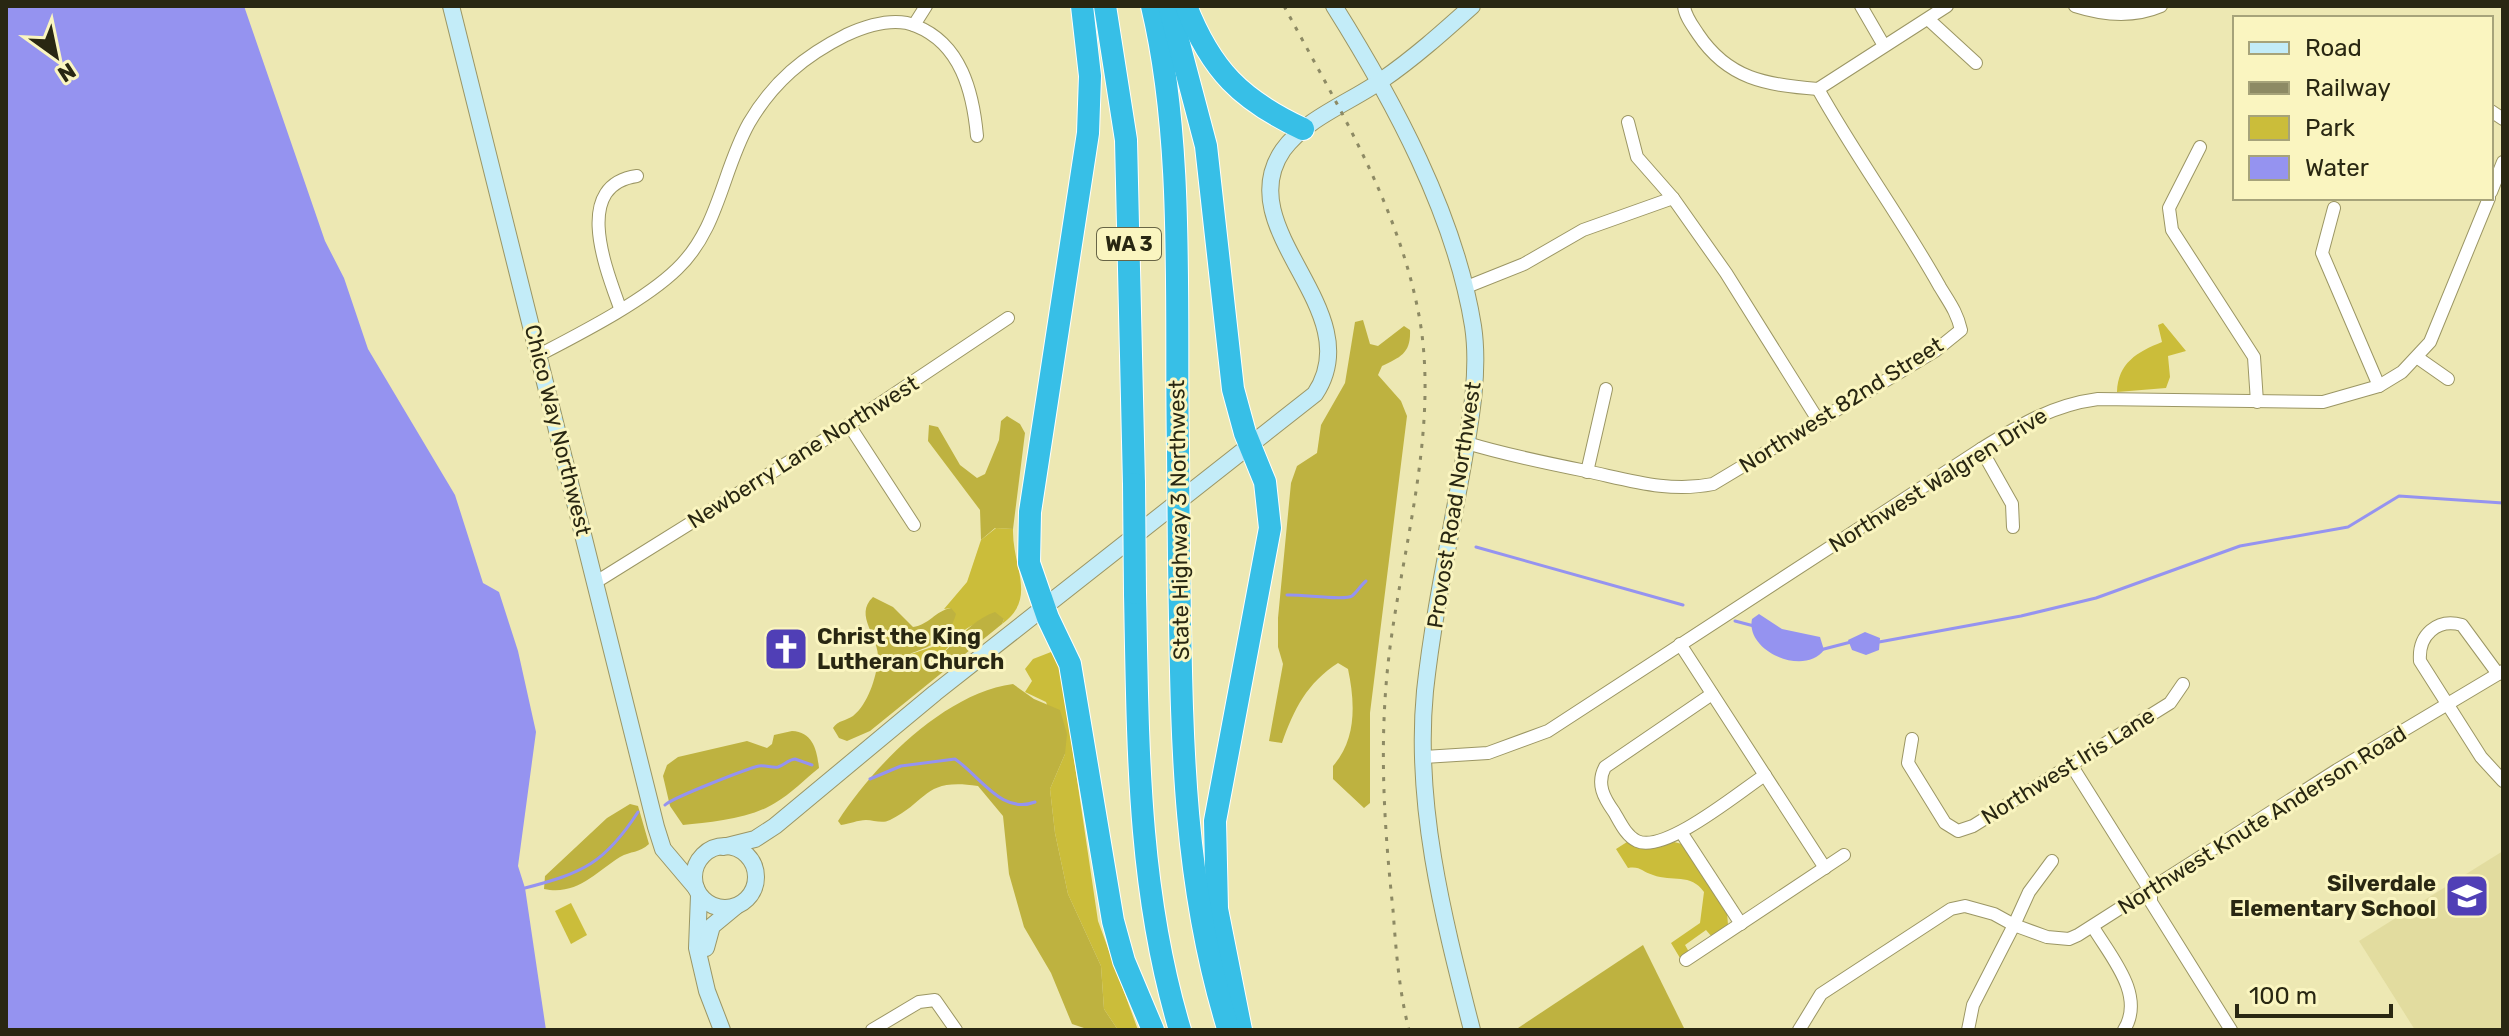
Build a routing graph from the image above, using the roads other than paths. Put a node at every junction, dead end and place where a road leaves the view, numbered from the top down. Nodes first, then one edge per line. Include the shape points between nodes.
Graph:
1 (451, 6) edge
2 (926, 6) edge
3 (1082, 6) edge
4 (1105, 6) edge
5 (1152, 6) edge
6 (1169, 6) edge
7 (1186, 6) edge
8 (1334, 6) edge
9 (1472, 6) edge
10 (1684, 6) edge
11 (1861, 6) edge
12 (1947, 6) edge
13 (2075, 6) edge
14 (2161, 6) edge
15 (1928, 19) junction
16 (914, 25) junction
17 (1883, 44) junction
18 (1976, 63) dead end
19 (1381, 81) junction
20 (1818, 89) junction
21 (1628, 122) dead end
22 (1303, 129) junction
23 (977, 136) dead end
24 (2200, 147) dead end
25 (2503, 162) edge
26 (637, 176) dead end
27 (2493, 187) edge
28 (1673, 198) junction
29 (2488, 200) edge
30 (2334, 208) dead end
31 (1464, 288) junction
32 (620, 308) junction
33 (1008, 318) dead end
34 (539, 355) junction
35 (2418, 358) junction
36 (2448, 379) dead end
37 (2379, 386) junction
38 (1606, 389) dead end
39 (2257, 402) junction
40 (1818, 420) junction
41 (849, 425) junction
42 (1467, 443) junction
43 (1251, 448) junction
44 (1981, 449) junction
45 (1587, 472) junction
46 (914, 525) dead end
47 (2013, 527) dead end
48 (596, 582) junction
49 (1045, 609) junction
50 (1680, 644) junction
51 (2500, 672) edge
52 (2183, 684) dead end
53 (1712, 694) junction
54 (2447, 704) junction
55 (1912, 739) dead end
56 (1424, 757) junction
57 (2070, 763) junction
58 (1765, 775) junction
59 (2503, 781) edge
60 (775, 826) junction
61 (1681, 832) junction
62 (715, 849) junction
63 (667, 854) junction
64 (1844, 855) dead end
65 (2052, 861) dead end
66 (1825, 868) junction
67 (756, 876) junction
68 (698, 892) junction
69 (2151, 892) junction
70 (735, 907) junction
71 (1741, 924) junction
72 (2014, 925) junction
73 (2093, 927) junction
74 (1686, 960) dead end
75 (701, 969) junction
76 (2226, 1028) edge
77 (722, 1030) edge
78 (872, 1030) edge
79 (956, 1030) edge
80 (1153, 1030) edge
81 (1180, 1030) edge
82 (1229, 1030) edge
83 (1241, 1030) edge
84 (1472, 1030) edge
85 (1799, 1030) edge
86 (1968, 1030) edge
87 (2124, 1030) edge

1 - 34 main road, Chico Way Northwest
2 - 16 street
3 - 49 highway via 1090,76 1088,133 1027,538 1029,563
4 - 81 highway, State Highway 3 Northwest / WA 3, bridge via 1126,140 1142,837 1152,916
5 - 82 highway, State Highway 3 Northwest / WA 3, bridge via 1171,148 1189,849 1208,955
6 - 43 highway via 1203,130 1233,389
7 - 22 highway via 1210,59 1228,81
8 - 19 main road, Provost Road Northwest
9 - 19 main road
10 - 20 street via 1709,50 1738,75
11 - 17 street
12 - 15 street
13 - 14 street via 2119,14
15 - 17 street
15 - 18 street
16 - 23 street via 934,35 967,79
16 - 32 street via 899,22 857,30 796,64 748,125 713,218 691,251 678,268
17 - 20 street
19 - 22 main road
19 - 31 main road, Provost Road Northwest via 1446,226
20 - 40 street, Northwest 82nd Street via 1926,259 1957,312 1961,330
21 - 28 street via 1637,157
22 - 43 main road via 1277,160 1269,199 1325,326 1330,358 1315,394
24 - 39 street via 2169,208 2172,230 2254,357
25 - 27 street
26 - 32 street via 618,179 608,188 598,229
28 - 31 street via 1583,230 1524,264
28 - 40 street
29 - 35 street, Northwest Walgren Drive via 2430,342
30 - 37 street via 2322,253
31 - 42 main road, Provost Road Northwest via 1475,372
32 - 34 street
33 - 41 street, Newberry Lane Northwest
34 - 48 main road, Chico Way Northwest
35 - 36 street
35 - 37 street, Northwest Walgren Drive
37 - 39 street, Northwest Walgren Drive via 2323,402
38 - 45 street
39 - 44 street, Northwest Walgren Drive via 2066,403
40 - 45 street, Northwest 82nd Street via 1713,484 1672,488
41 - 46 street
41 - 48 street, Newberry Lane Northwest
42 - 45 street, Northwest 82nd Street
42 - 56 main road, Provost Road Northwest via 1427,674
43 - 49 main road
43 - 83 highway via 1265,482 1270,528 1219,796 1214,866 1217,909
44 - 47 street via 2012,504
44 - 50 street, Northwest Walgren Drive
48 - 63 main road, Chico Way Northwest
49 - 60 main road
49 - 80 highway via 1070,664 1113,921
50 - 53 street
50 - 56 street, Northwest Walgren Drive via 1533,739 1488,753
51 - 54 street, Northwest Knute Anderson Road
51 - 54 street via 2462,625 2446,622 2435,627 2420,643 2420,661
52 - 57 street, Northwest Iris Lane via 2170,703
53 - 58 street
53 - 61 street via 1613,759 1602,772 1604,797 1634,840 1654,844
54 - 59 street
54 - 69 street, Northwest Knute Anderson Road
55 - 57 street, Northwest Iris Lane via 1908,763 1945,823 1958,831
56 - 84 main road, Provost Road Northwest via 1427,824
57 - 69 street
58 - 61 street
58 - 66 street
60 - 62 main road via 755,839
60 - 67 main road via 756,861
61 - 71 street
62 - 63 main road via 688,859
62 - 67 main road via 744,854
62 - 68 main road via 695,870
63 - 68 main road, Chico Way Northwest
64 - 66 street
65 - 72 street
66 - 71 street
67 - 70 main road via 750,895
68 - 70 main road via 715,907
68 - 75 main road
69 - 73 street, Northwest Knute Anderson Road
69 - 76 street via 2151,902
70 - 75 main road via 710,930
71 - 74 street
72 - 73 street, Northwest Knute Anderson Road via 2058,939
72 - 85 street, Northwest Knute Anderson Road via 1965,906 1951,909 1821,994
72 - 86 street via 1973,1005
73 - 87 street via 2130,993 2131,1015
75 - 77 main road
78 - 79 street via 919,1002 935,1000

